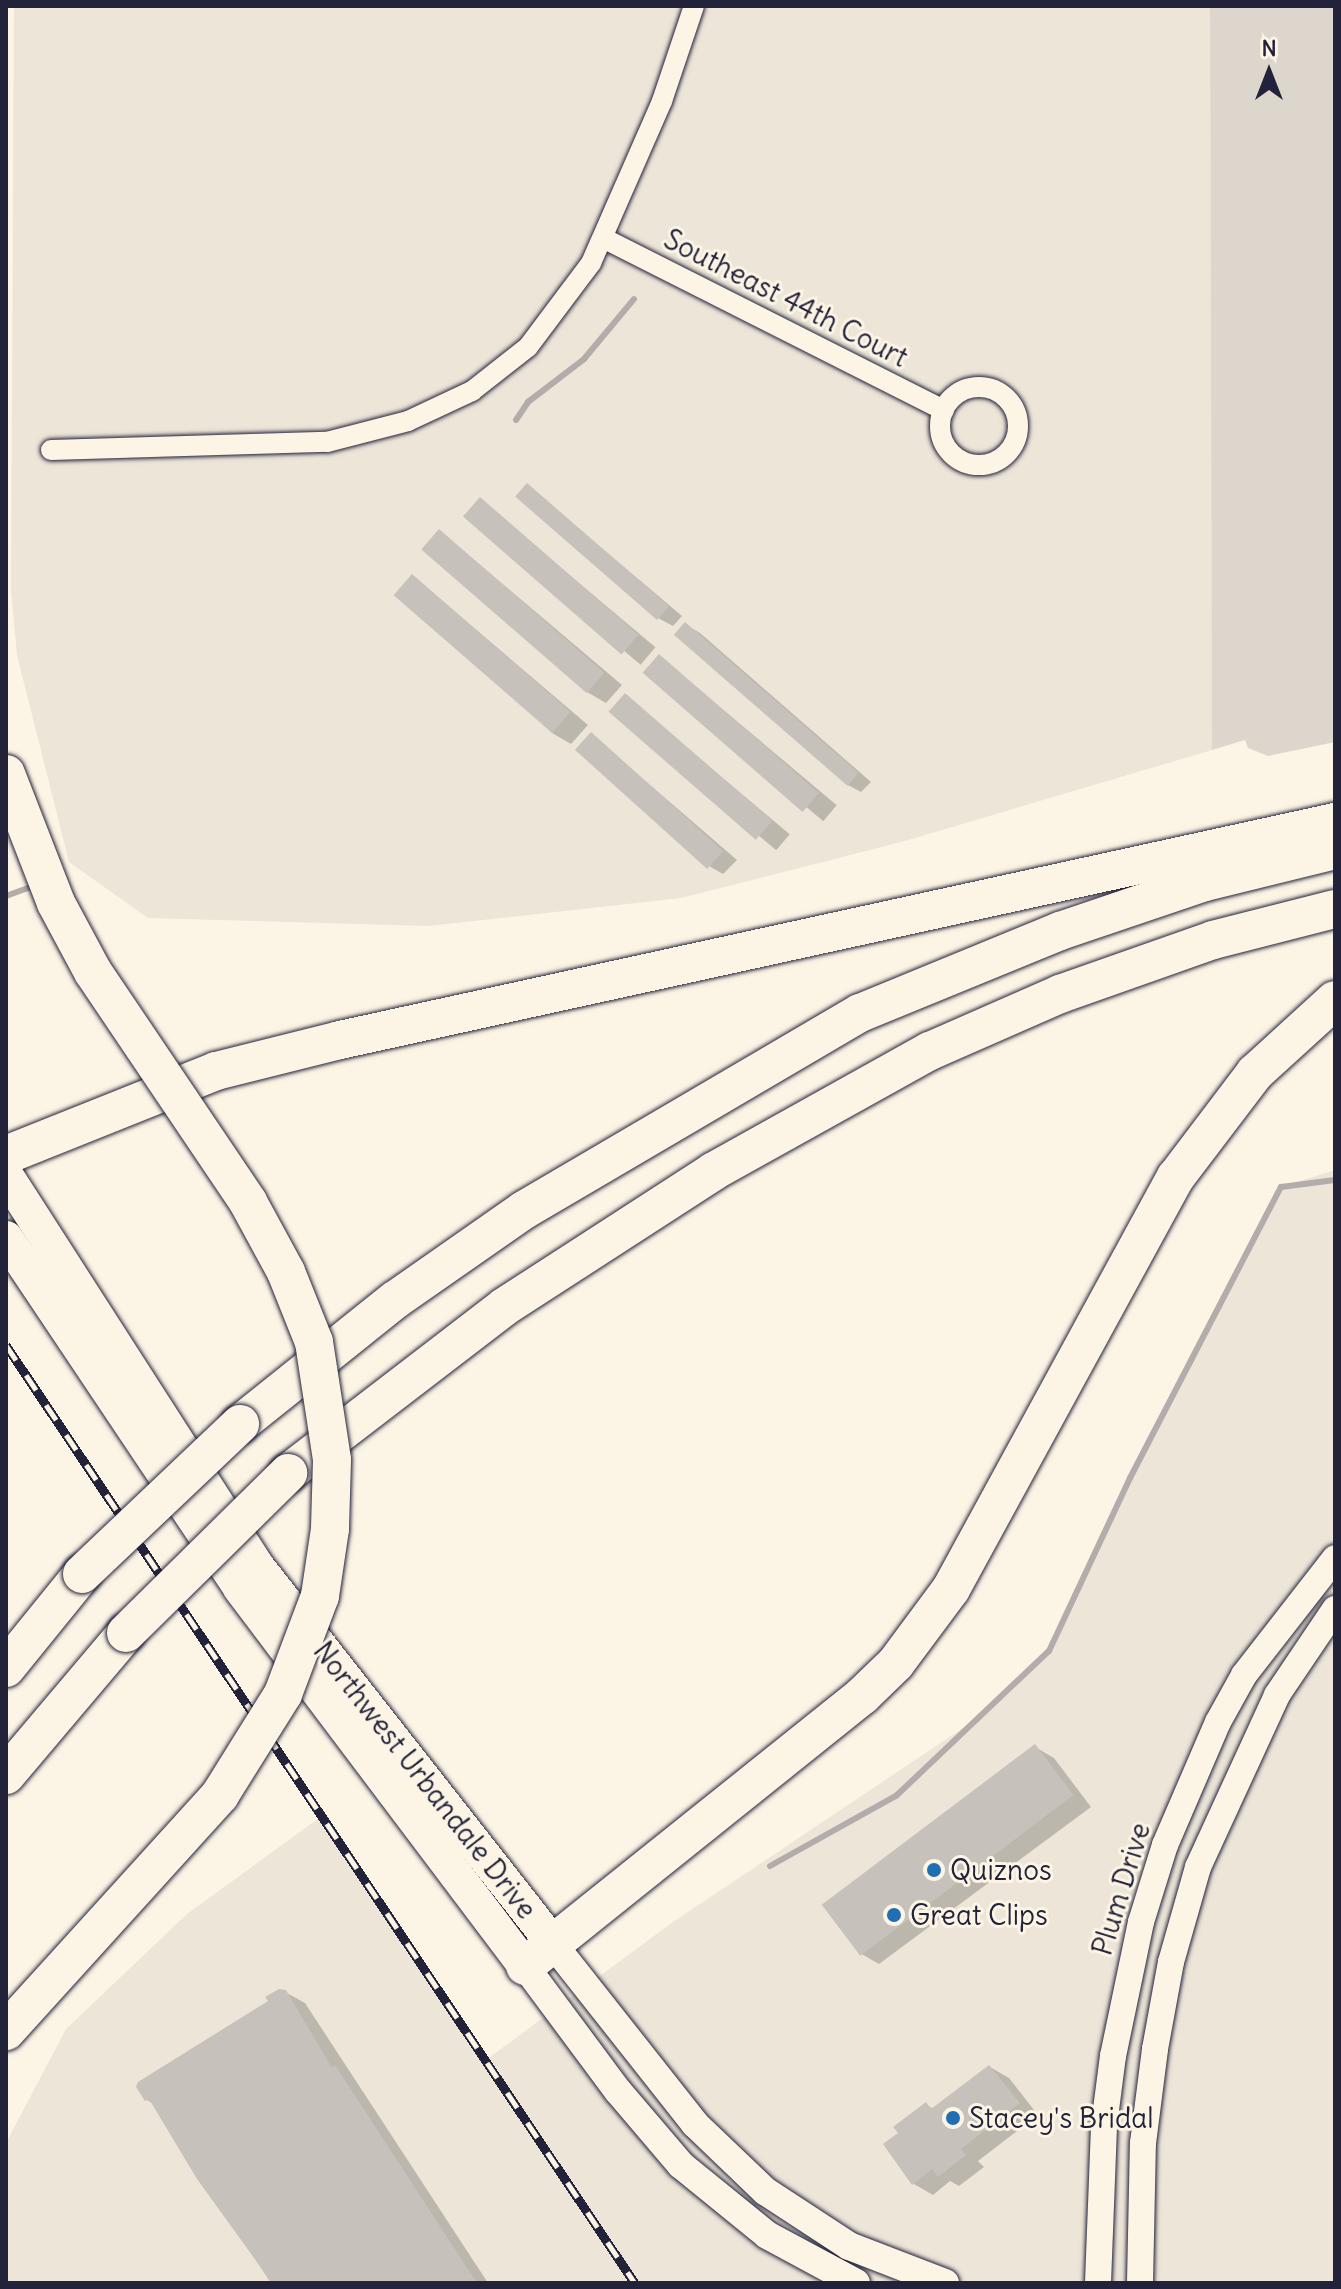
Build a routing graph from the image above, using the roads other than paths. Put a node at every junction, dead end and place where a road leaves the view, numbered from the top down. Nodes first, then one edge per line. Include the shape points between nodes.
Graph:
1 (694, 6) edge
2 (603, 238) junction
3 (944, 410) dead end
4 (51, 450) dead end
5 (6, 774) edge
6 (1335, 822) edge
7 (1335, 850) edge
8 (1335, 909) edge
9 (1335, 1000) edge
10 (6, 1155) edge
11 (6, 1175) edge
12 (6, 1238) edge
13 (1335, 1558) edge
14 (1335, 1609) edge
15 (6, 1668) edge
16 (6, 1775) edge
17 (539, 1955) junction
18 (6, 2031) edge
19 (856, 2283) edge
20 (945, 2283) edge
21 (1098, 2283) edge
22 (1140, 2283) edge

1 - 2 street via 662,101
2 - 3 street, Southeast 44th Court
2 - 4 street via 573,293 528,347 472,391 408,421 327,442
5 - 18 highway, bridge via 56,903 93,972 248,1202 286,1272 314,1342 332,1460 330,1529 320,1596 283,1694 220,1795
6 - 10 highway via 326,1043 216,1071
7 - 15 highway, bridge via 1205,882 1060,931 860,1013 524,1210 395,1300 240,1424 82,1574
8 - 16 highway, bridge via 1213,940 1060,994 904,1065 714,1171 504,1307 288,1473 126,1633
9 - 17 highway via 1255,1073 1176,1177 951,1589 896,1663 862,1696
11 - 17 highway, Northwest Urbandale Drive via 257,1566
12 - 17 highway, Northwest Urbandale Drive via 240,1588
13 - 21 street, Plum Drive via 1244,1675 1165,1845 1141,1922 1113,2056 1102,2157
14 - 22 street via 1277,1695 1194,1881 1171,1962 1155,2049 1143,2143
17 - 19 main road, Northwest Urbandale Drive via 618,2091 681,2165 767,2235
17 - 20 main road, Northwest Urbandale Drive via 695,2124 765,2191 849,2246

